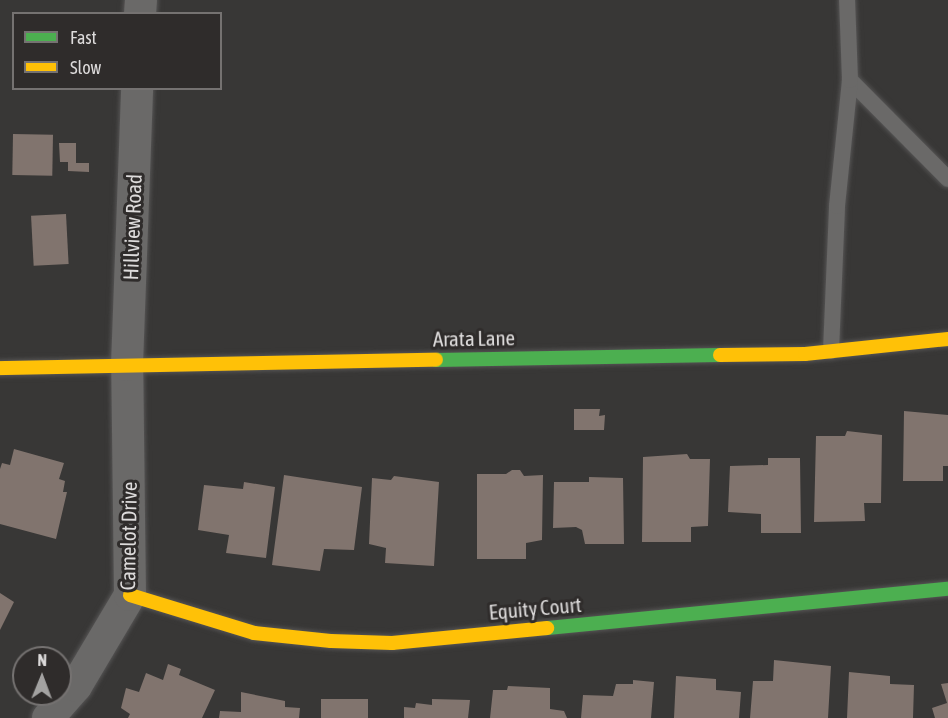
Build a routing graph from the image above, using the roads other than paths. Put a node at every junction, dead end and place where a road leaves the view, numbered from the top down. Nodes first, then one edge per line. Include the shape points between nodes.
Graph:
1 (847, 0) edge
2 (850, 80) junction
3 (137, 90) edge
4 (948, 179) edge
5 (948, 339) edge
6 (831, 351) junction
7 (128, 365) junction
8 (0, 368) edge
9 (948, 589) edge
10 (130, 596) junction
11 (48, 718) edge

1 - 2 lane
2 - 4 lane
2 - 6 lane via 837,206
3 - 7 street, Hillview Road
5 - 6 street, Arata Lane
6 - 7 street, Arata Lane
7 - 8 street, Arata Lane
7 - 10 street, Camelot Drive
9 - 10 street, Equity Court via 392,643 331,642 254,633
10 - 11 street, Camelot Drive via 76,686

